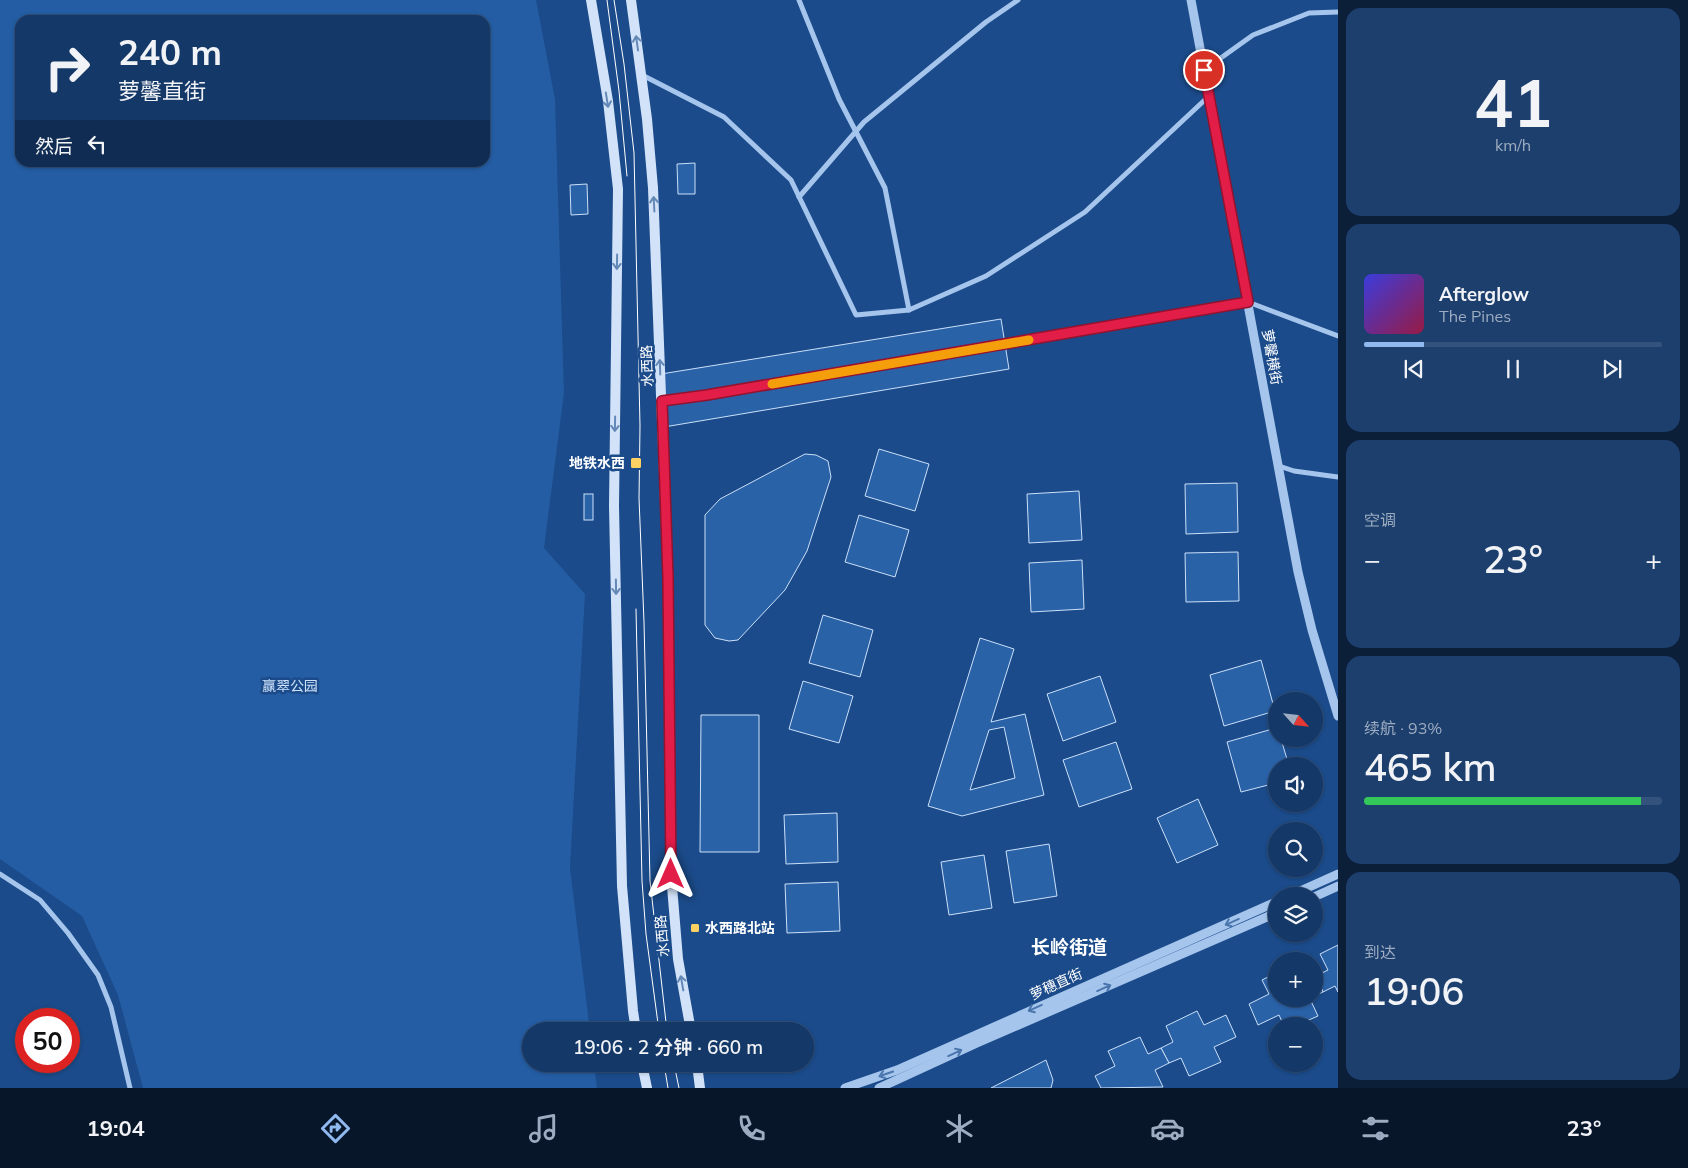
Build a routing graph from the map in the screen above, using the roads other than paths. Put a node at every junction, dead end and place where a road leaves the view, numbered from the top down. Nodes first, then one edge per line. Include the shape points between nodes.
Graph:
1 (591, 0) edge
2 (631, 0) edge
3 (799, 0) edge
4 (1018, 0) edge
5 (1191, 0) edge
6 (1338, 12) edge
7 (1204, 70) junction
8 (640, 74) junction
9 (1209, 96) junction
10 (856, 131) junction
11 (799, 197) junction
12 (1248, 302) junction
13 (909, 310) junction
14 (1338, 336) edge
15 (662, 401) junction
16 (1278, 466) junction
17 (1338, 477) edge
18 (1338, 716) edge
19 (0, 874) edge
20 (1338, 874) edge
21 (1338, 886) edge
22 (1310, 887) edge
23 (1323, 893) edge
24 (1268, 906) edge
25 (1268, 916) edge
26 (635, 1022) edge
27 (689, 1022) edge
28 (644, 1072) edge
29 (697, 1072) edge
30 (130, 1088) edge
31 (647, 1088) edge
32 (700, 1088) edge
33 (845, 1088) edge
34 (879, 1088) edge

1 -> 26 main road via 608,101 618,189 614,506 622,886
8 -> 2 main road, 水西路
3 - 10 street via 839,99
4 - 10 street via 979,28
5 - 7 street, 萝馨横街
6 - 7 street via 1309,13 1252,35
7 - 9 street, 萝馨横街
8 - 11 street via 724,117 791,180
15 -> 8 main road, 水西路 via 653,188
9 - 12 street, 萝馨横街
9 - 13 street via 1085,212 986,276
10 - 11 street
10 - 13 street via 885,188
11 - 13 street via 856,315
12 - 14 street
12 - 15 street
12 - 16 street, 萝馨横街
27 -> 15 main road, 水西路 via 678,959 671,874 668,577
16 - 17 street
16 - 18 street, 萝馨横街 via 1304,600
19 - 30 street via 40,900 98,975 112,1007
20 - 22 street
21 - 23 street
24 -> 33 street, 萝穗直街 via 896,1070
34 -> 25 street, 萝穗直街
28 - 31 main road
29 - 32 main road

